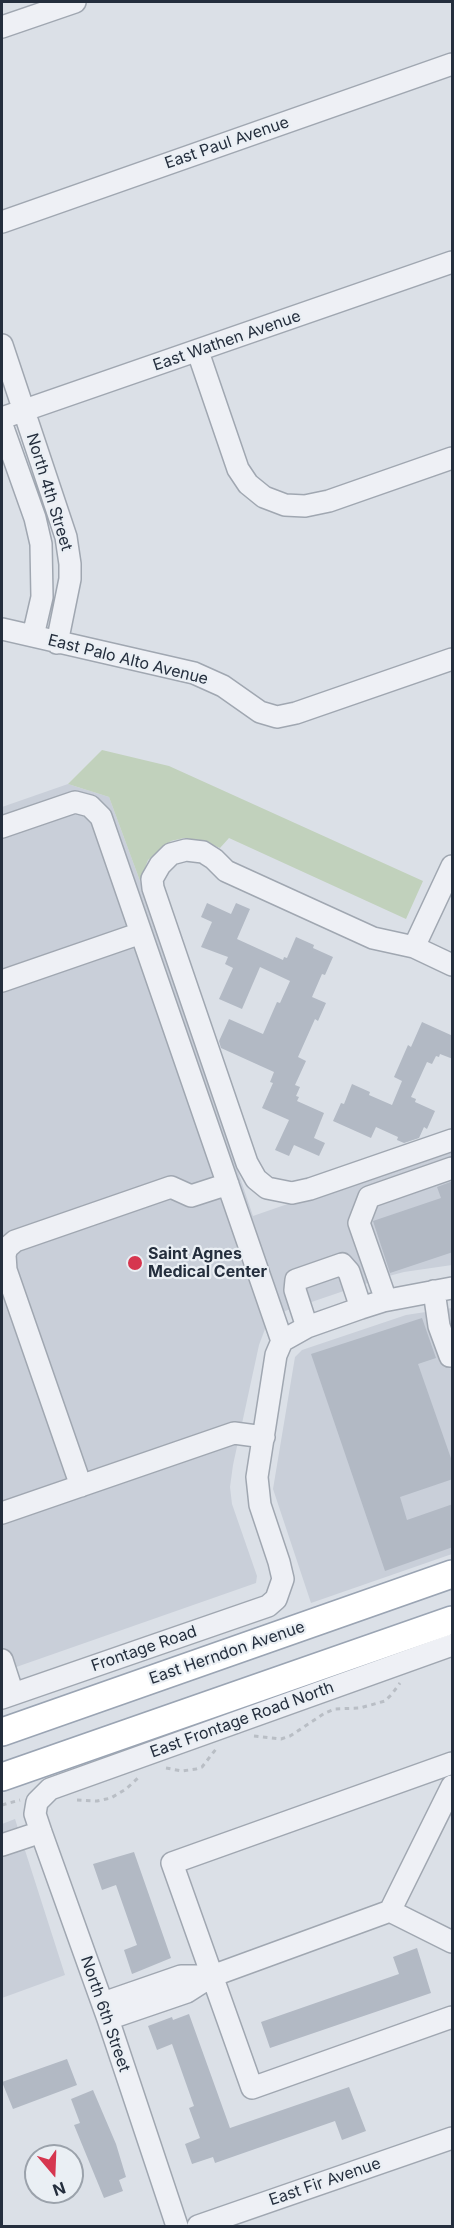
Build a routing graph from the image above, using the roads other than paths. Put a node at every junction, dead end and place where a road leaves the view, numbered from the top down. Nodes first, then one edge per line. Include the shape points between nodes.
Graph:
1 (75, 2) edge
2 (2, 27) edge
3 (453, 64) edge
4 (2, 222) edge
5 (453, 262) edge
6 (2, 345) edge
7 (198, 352) junction
8 (23, 411) junction
9 (2, 418) edge
10 (2, 425) edge
11 (453, 458) edge
12 (2, 629) edge
13 (33, 636) junction
14 (57, 643) junction
15 (453, 659) edge
16 (2, 826) edge
17 (453, 866) edge
18 (141, 933) junction
19 (414, 947) junction
20 (453, 965) edge
21 (2, 981) edge
22 (453, 1140) edge
23 (453, 1168) edge
24 (228, 1184) junction
25 (443, 1289) edge
26 (386, 1300) junction
27 (361, 1308) junction
28 (307, 1327) junction
29 (282, 1341) junction
30 (453, 1356) edge
31 (264, 1437) junction
32 (81, 1486) junction
33 (2, 1513) edge
34 (453, 1574) edge
35 (453, 1620) edge
36 (451, 1650) edge
37 (2, 1660) edge
38 (7, 1696) edge
39 (2, 1732) edge
40 (453, 1763) edge
41 (2, 1777) edge
42 (453, 1786) edge
43 (37, 1802) joint
44 (41, 1832) junction
45 (2, 1845) edge
46 (390, 1911) junction
47 (453, 1942) edge
48 (212, 1976) junction
49 (106, 2011) junction
50 (453, 2017) edge
51 (453, 2138) edge
52 (177, 2226) edge
53 (198, 2226) edge

1 - 2 street
3 - 4 street, East Paul Avenue
5 - 7 street, East Wathen Avenue
6 - 8 street, North 4th Street
7 - 8 street, East Wathen Avenue
7 - 11 street via 238,469 264,497 285,505 305,506
8 - 9 street, East Wathen Avenue
8 - 14 street, North 4th Street via 58,509 70,564 67,601
10 - 13 street, North 4th Street via 41,544 42,597
12 - 13 street, East Palo Alto Avenue
13 - 14 street, East Palo Alto Avenue
14 - 15 street, East Palo Alto Avenue via 194,673 224,686 260,712 277,717
16 - 18 street via 75,802 90,806 101,817
17 - 19 street
18 - 21 street
18 - 24 street
19 - 20 street
19 - 22 street via 378,940 352,929 226,872 203,852 186,850 171,854 153,879 256,1179 267,1188 292,1193
23 - 26 street via 369,1197 358,1223
24 - 29 street
24 - 32 street via 190,1196 171,1187 15,1241 7,1248 10,1283
25 - 26 street
25 - 30 street via 439,1326
26 - 27 street
27 - 28 street
27 - 28 street via 349,1272 342,1264 296,1280 295,1290
28 - 29 street
29 - 31 street via 276,1355
31 - 32 street via 234,1432
31 - 38 street, Frontage Road via 256,1487 283,1579 276,1599 268,1606
32 - 33 street
34 - 39 main road, East Herndon Avenue
35 - 41 main road
36 - 43 street, East Frontage Road North via 50,1789
37 - 38 street
40 - 48 street via 172,1863
42 - 46 street
43 - 44 street, North 6th Street via 35,1814
44 - 45 street
44 - 49 street, North 6th Street
46 - 47 street
46 - 48 street
48 - 49 street via 187,1992
48 - 50 street via 252,2088
49 - 52 street, North 6th Street
51 - 53 street, East Fir Avenue

